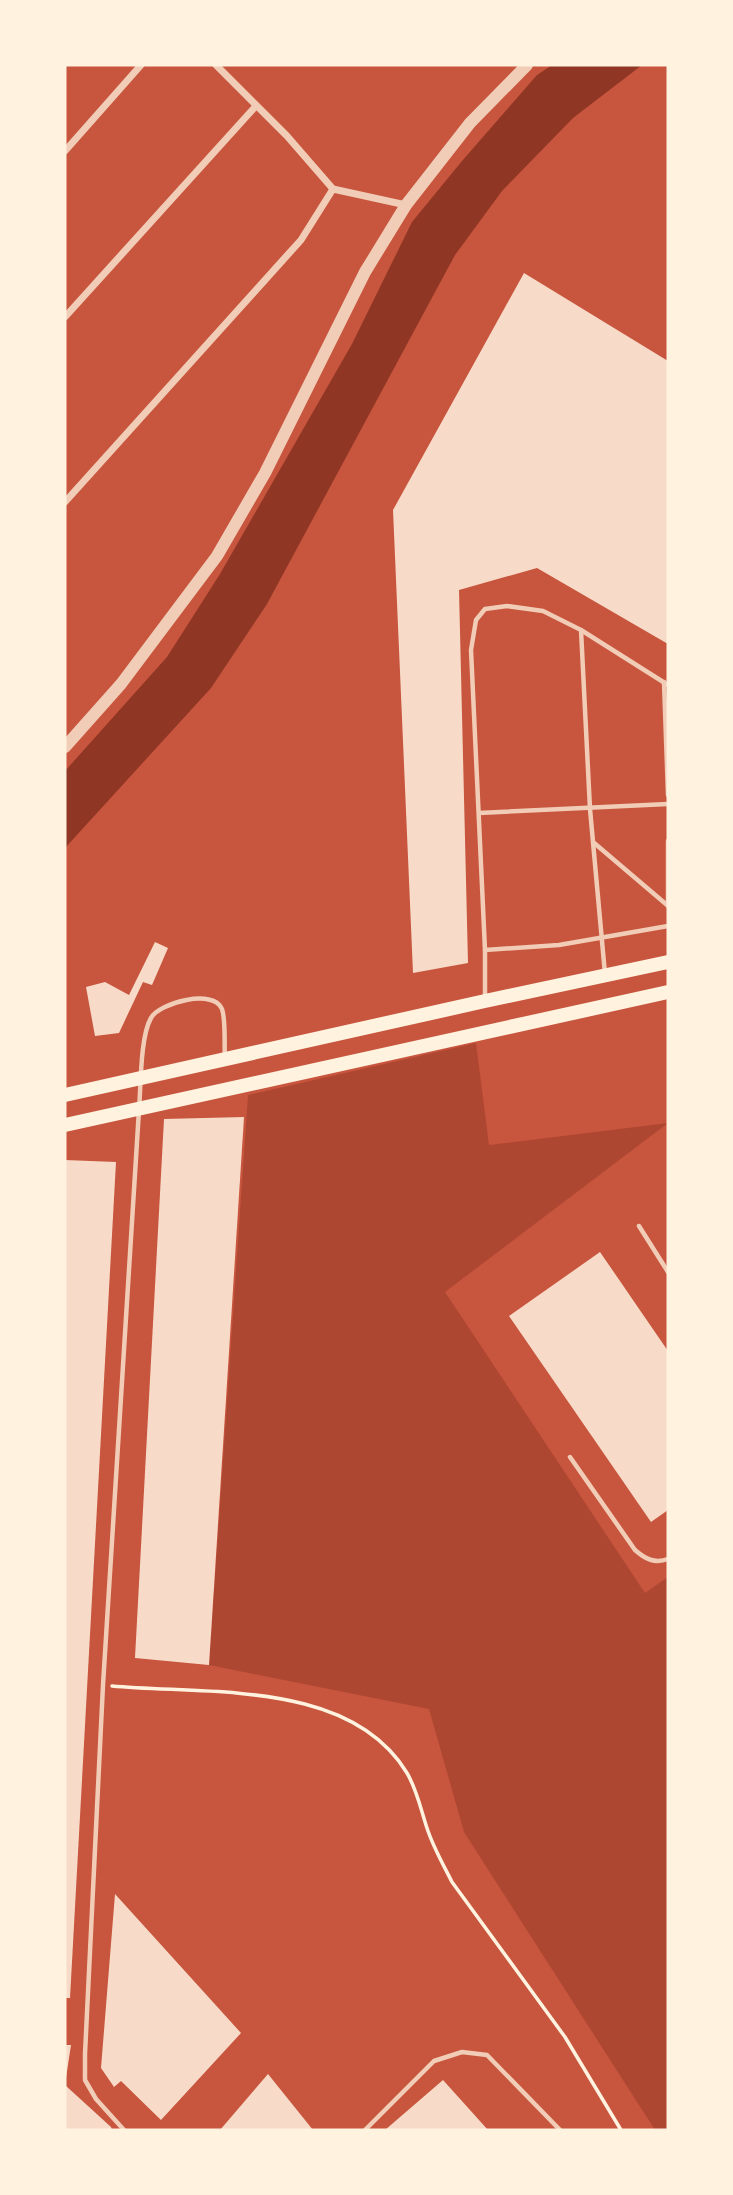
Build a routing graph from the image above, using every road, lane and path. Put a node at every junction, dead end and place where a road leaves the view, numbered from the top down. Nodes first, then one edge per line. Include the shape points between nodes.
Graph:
1 (141, 65) edge
2 (216, 65) edge
3 (527, 65) edge
4 (255, 107) junction
5 (65, 151) edge
6 (333, 189) junction
7 (406, 205) junction
8 (65, 317) edge
9 (65, 502) edge
10 (581, 630) junction
11 (666, 684) edge
12 (65, 747) edge
13 (668, 795) edge
14 (668, 804) edge
15 (590, 809) junction
16 (479, 813) junction
17 (592, 841) junction
18 (668, 841) edge
19 (668, 906) edge
20 (668, 926) edge
21 (602, 939) junction
22 (485, 950) junction
23 (668, 962) edge
24 (605, 975) junction
25 (668, 992) edge
26 (485, 1001) junction
27 (225, 1060) junction
28 (142, 1077) junction
29 (65, 1095) edge
30 (139, 1110) junction
31 (65, 1125) edge
32 (639, 1226) dead end
33 (668, 1272) edge
34 (570, 1457) dead end
35 (668, 1559) edge
36 (103, 1685) junction
37 (124, 2130) edge
38 (365, 2130) edge
39 (560, 2130) edge
40 (621, 2130) edge

1 - 5 street
2 - 4 street
3 - 7 street via 470,123
4 - 6 street
4 - 8 street
6 - 7 street
6 - 9 street via 301,240
7 - 12 street via 365,272 265,473 217,556 121,684
10 - 11 lane
10 - 15 lane
10 - 16 lane via 543,611 507,607 485,609 476,620 471,650
11 - 13 lane
14 - 15 lane
15 - 16 lane
15 - 17 lane
16 - 22 lane
17 - 19 lane
17 - 21 lane
18 - 19 lane
20 - 21 lane
21 - 22 lane
21 - 24 lane
22 - 26 lane
23 - 24 main road
24 - 26 main road
25 - 30 main road
26 - 27 main road
27 - 28 main road
27 - 28 lane via 222,1009 207,998 187,1000 164,1007 149,1021
28 - 29 main road
28 - 30 lane
30 - 31 main road
30 - 36 lane
32 - 33 lane
34 - 35 lane via 635,1550 652,1561
36 - 37 lane via 85,2080
36 - 40 path via 298,1703 333,1712 384,1744 409,1776 452,1882 565,2037
38 - 39 lane via 434,2061 462,2052 487,2055

